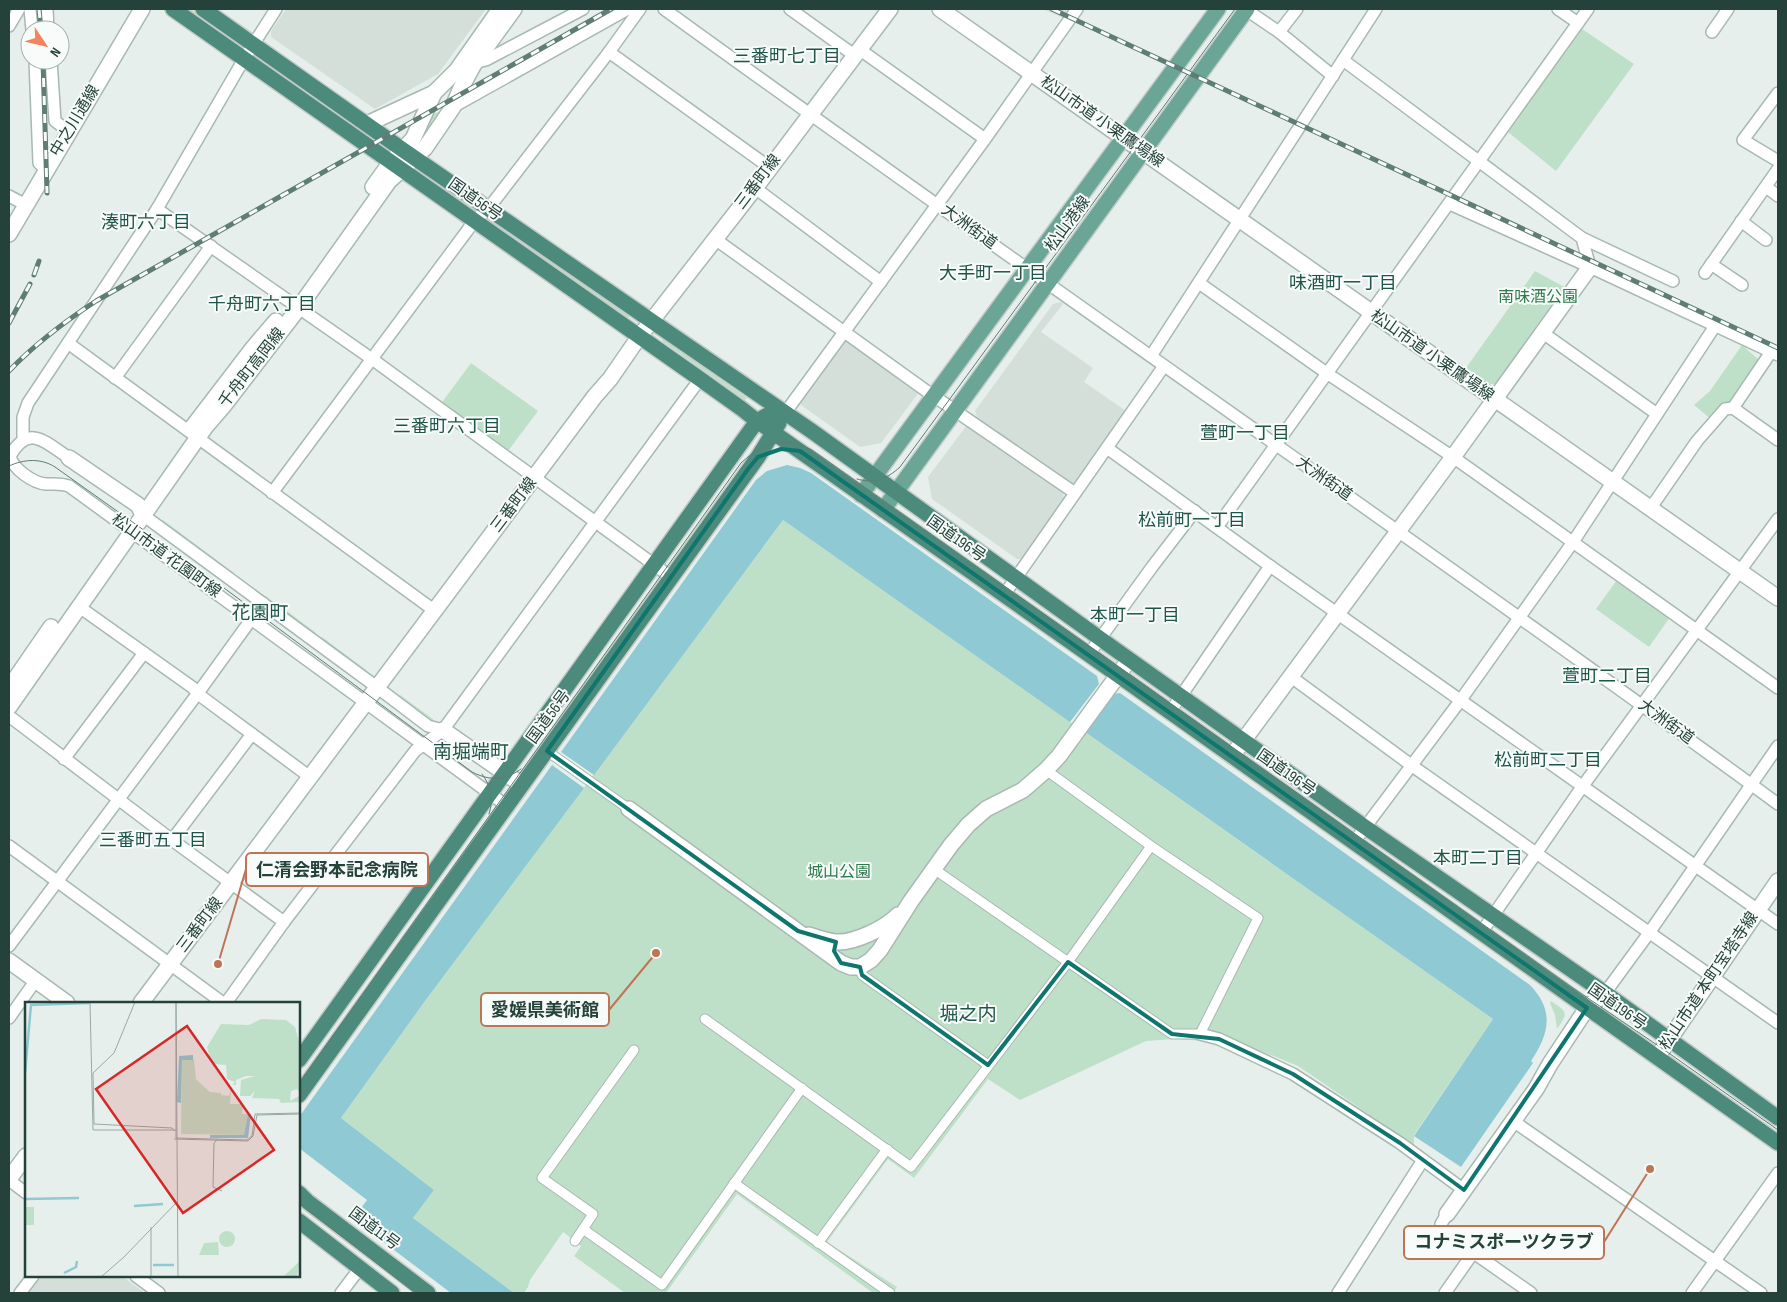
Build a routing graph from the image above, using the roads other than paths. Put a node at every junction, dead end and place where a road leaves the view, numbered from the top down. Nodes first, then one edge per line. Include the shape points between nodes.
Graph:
1 (19, 9) edge
2 (142, 9) edge
3 (173, 9) edge
4 (203, 9) edge
5 (276, 9) edge
6 (500, 9) edge
7 (514, 9) edge
8 (583, 9) edge
9 (628, 9) edge
10 (640, 9) edge
11 (664, 9) edge
12 (790, 9) edge
13 (890, 9) edge
14 (940, 9) edge
15 (1077, 9) edge
16 (1218, 9) edge
17 (1246, 9) edge
18 (1297, 9) edge
19 (1376, 9) edge
20 (1558, 9) edge
21 (1588, 9) edge
22 (1728, 9) edge
23 (1578, 23) junction
24 (9, 26) edge
25 (1279, 32) junction
26 (1712, 32) dead end
27 (254, 44) junction
28 (609, 52) junction
29 (856, 52) junction
30 (244, 59) junction
31 (1343, 60) junction
32 (465, 65) junction
33 (34, 70) edge
34 (52, 70) edge
35 (1032, 73) junction
36 (1333, 76) junction
37 (434, 93) junction
38 (1778, 93) edge
39 (453, 107) junction
40 (810, 113) junction
41 (367, 124) junction
42 (68, 131) junction
43 (1123, 137) junction
44 (985, 139) junction
45 (1144, 151) junction
46 (409, 154) junction
47 (1778, 161) edge
48 (1479, 162) junction
49 (396, 166) junction
50 (769, 167) junction
51 (1778, 169) edge
52 (46, 170) junction
53 (1766, 187) junction
54 (755, 188) junction
55 (9, 196) edge
56 (1778, 196) edge
57 (1450, 204) junction
58 (26, 205) junction
59 (937, 205) junction
60 (488, 208) junction
61 (157, 209) junction
62 (1240, 219) junction
63 (474, 221) junction
64 (1741, 222) junction
65 (9, 234) edge
66 (1582, 238) junction
67 (715, 240) junction
68 (1766, 240) dead end
69 (211, 246) junction
70 (1590, 267) junction
71 (1028, 269) junction
72 (1673, 280) dead end
73 (881, 282) junction
74 (1047, 282) junction
75 (1199, 283) junction
76 (1742, 285) dead end
77 (294, 306) junction
78 (1372, 313) junction
79 (652, 322) junction
80 (1715, 326) junction
81 (844, 332) junction
82 (1543, 332) junction
83 (640, 337) junction
84 (68, 343) junction
85 (1774, 354) edge
86 (1151, 356) junction
87 (372, 360) junction
88 (1164, 366) junction
89 (1328, 374) junction
90 (115, 378) junction
91 (700, 379) junction
92 (934, 396) junction
93 (1494, 400) junction
94 (1733, 408) junction
95 (955, 410) junction
96 (785, 413) junction
97 (1657, 414) junction
98 (756, 421) junction
99 (774, 432) junction
100 (193, 435) junction
101 (23, 439) junction
102 (1778, 440) edge
103 (1276, 446) junction
104 (1107, 448) junction
105 (800, 451) junction
106 (758, 457) junction
107 (1453, 457) junction
108 (69, 458) joint
109 (875, 477) junction
110 (535, 478) junction
111 (1613, 482) junction
112 (896, 492) junction
113 (272, 493) junction
114 (1075, 493) junction
115 (861, 495) junction
116 (1650, 509) junction
117 (140, 510) junction
118 (883, 510) junction
119 (1195, 511) junction
120 (1778, 519) edge
121 (594, 522) junction
122 (128, 528) junction
123 (1217, 528) junction
124 (1398, 532) junction
125 (1573, 542) junction
126 (653, 565) junction
127 (1270, 566) junction
128 (1740, 572) junction
129 (671, 577) junction
130 (1016, 579) junction
131 (1004, 595) junction
132 (1778, 598) edge
133 (74, 603) junction
134 (263, 603) junction
135 (435, 611) junction
136 (1337, 613) junction
137 (1518, 617) junction
138 (248, 623) junction
139 (1698, 630) junction
140 (1100, 639) junction
141 (144, 653) junction
142 (1089, 654) junction
143 (1129, 660) junction
144 (1118, 675) junction
145 (1290, 676) junction
146 (381, 684) junction
147 (9, 688) edge
148 (1778, 688) edge
149 (198, 693) junction
150 (1182, 697) junction
151 (1460, 701) junction
152 (1643, 705) junction
153 (9, 707) edge
154 (363, 707) junction
155 (1170, 712) junction
156 (9, 716) edge
157 (443, 730) junction
158 (252, 734) junction
159 (1243, 740) junction
160 (422, 746) junction
161 (1778, 746) edge
162 (552, 754) junction
163 (1232, 756) junction
164 (64, 759) junction
165 (1411, 765) junction
166 (1046, 770) junction
167 (504, 773) junction
168 (310, 777) junction
169 (522, 785) junction
170 (1751, 785) junction
171 (1582, 788) junction
172 (489, 794) junction
173 (118, 799) junction
174 (1778, 804) edge
175 (507, 806) junction
176 (629, 809) joint
177 (1365, 827) junction
178 (172, 840) junction
179 (1354, 842) junction
180 (9, 846) edge
181 (1151, 846) junction
182 (1538, 853) junction
183 (1695, 866) junction
184 (934, 869) junction
185 (57, 881) junction
186 (1778, 881) edge
187 (231, 883) junction
188 (911, 901) junction
189 (1758, 910) junction
190 (1494, 916) junction
191 (284, 922) junction
192 (1778, 924) edge
193 (798, 931) junction
194 (1482, 933) junction
195 (1649, 933) junction
196 (838, 942) junction
197 (9, 946) edge
198 (9, 961) edge
199 (1068, 962) junction
200 (841, 963) junction
201 (170, 966) junction
202 (860, 967) junction
203 (9, 972) edge
204 (1712, 977) junction
205 (34, 984) junction
206 (1605, 994) junction
207 (50, 1002) edge
208 (65, 1002) edge
209 (142, 1002) edge
210 (223, 1002) edge
211 (225, 1002) edge
212 (1587, 1008) junction
213 (9, 1018) edge
214 (705, 1019) dead end
215 (1778, 1023) edge
216 (1200, 1034) junction
217 (1669, 1040) junction
218 (634, 1050) dead end
219 (1658, 1056) junction
220 (300, 1057) edge
221 (300, 1059) edge
222 (988, 1065) junction
223 (316, 1070) junction
224 (802, 1088) junction
225 (300, 1094) edge
226 (1778, 1118) edge
227 (1513, 1121) junction
228 (1778, 1143) edge
229 (887, 1149) junction
230 (25, 1157) edge
231 (1423, 1160) junction
232 (1778, 1173) edge
233 (9, 1179) edge
234 (734, 1183) junction
235 (1464, 1190) junction
236 (25, 1192) edge
237 (300, 1194) edge
238 (1447, 1214) joint
239 (300, 1222) edge
240 (583, 1229) junction
241 (574, 1241) dead end
242 (818, 1243) junction
243 (1473, 1253) junction
244 (1715, 1261) junction
245 (360, 1268) junction
246 (32, 1277) edge
247 (137, 1277) edge
248 (20, 1293) edge
249 (159, 1293) edge
250 (341, 1293) edge
251 (392, 1293) edge
252 (428, 1293) edge
253 (890, 1293) edge
254 (1338, 1293) edge
255 (1445, 1293) edge
256 (1531, 1293) edge
257 (1692, 1293) edge
258 (1761, 1293) edge

1 - 24 street
2 - 42 street, 中之川通線
3 - 30 highway, 国道56号
4 - 27 highway, 国道56号
5 - 27 street
6 - 32 street, 千舟町高岡線
7 - 32 street, 千舟町高岡線
8 - 32 street via 486,60
9 - 39 street
10 - 28 street
11 - 40 street, 大洲街道
12 - 29 street
13 - 29 street, 三番町線
14 - 35 street, 松山市道 小栗鷹場線
15 - 35 street
16 - 43 main road, 松山港線
17 - 25 street
17 - 45 main road, 松山港線
18 - 25 street
19 - 31 street
20 - 23 street
21 - 23 street
22 - 26 street
23 - 48 street
25 - 36 street
27 - 30 street
27 - 41 highway, 国道56号
28 - 50 street
28 - 60 street
29 - 40 street, 三番町線
29 - 44 street
30 - 49 highway, 国道56号
30 - 61 street
31 - 36 street
31 - 48 street
32 - 37 street, 千舟町高岡線
32 - 39 street, 千舟町高岡線
33 - 52 street via 39,163
34 - 42 street via 55,121
35 - 43 street, 松山市道 小栗鷹場線
35 - 44 street
36 - 62 street
37 - 41 street
37 - 46 street, 千舟町高岡線
38 - 47 street via 1743,140
39 - 46 street, 千舟町高岡線 via 425,148
40 - 50 street, 三番町線
40 - 59 street, 大洲街道
41 - 46 highway, 国道56号
42 - 52 street, 中之川通線
43 - 45 street, 松山市道 小栗鷹場線
43 - 71 main road, 松山港線
44 - 59 street
45 - 62 street, 松山市道 小栗鷹場線
45 - 74 main road, 松山港線
46 - 49 street, 千舟町高岡線
46 - 60 highway, 国道56号
48 - 57 street
48 - 66 street
49 - 63 highway, 国道56号
49 - 77 street, 千舟町高岡線
50 - 54 street, 三番町線
51 - 53 street
52 - 58 street, 中之川通線
53 - 56 street
53 - 64 street
54 - 67 street, 三番町線
54 - 73 street
55 - 58 street
57 - 70 street
57 - 78 street
58 - 65 street, 中之川通線
59 - 71 street, 大洲街道
59 - 73 street
60 - 63 street
60 - 79 highway, 国道56号
61 - 69 street
61 - 84 street
62 - 75 street
62 - 78 street, 松山市道 小栗鷹場線
63 - 83 highway, 国道56号
63 - 87 street
64 - 68 street
64 - 76 street via 1708,269
66 - 70 street
66 - 72 street
67 - 79 street, 三番町線
67 - 81 street
69 - 77 street
69 - 90 street
70 - 80 street
70 - 82 street
71 - 74 street, 大洲街道
71 - 92 main road, 松山港線
73 - 81 street
74 - 86 street, 大洲街道
74 - 95 main road, 松山港線
75 - 86 street
75 - 89 street
77 - 87 street
77 - 100 street, 千舟町高岡線 via 253,348
78 - 89 street
78 - 93 street, 松山市道 小栗鷹場線
79 - 83 street, 三番町線
79 - 96 highway, 国道56号
80 - 85 street
80 - 97 street
81 - 92 street
81 - 96 street
82 - 93 street
82 - 97 street
83 - 91 highway, 国道56号
83 - 110 street, 三番町線
84 - 90 street
84 - 101 street, 松山市道 花園町線 via 28,403 23,417
85 - 94 street
86 - 88 street, 大洲街道
87 - 110 street
87 - 113 street
88 - 103 street, 大洲街道
88 - 104 street
89 - 103 street
89 - 107 street
90 - 100 street
91 - 98 highway, 国道56号
91 - 121 street
92 - 95 street
92 - 109 main road, 松山港線
93 - 107 street
93 - 111 street, 松山市道 小栗鷹場線
94 - 102 street
94 - 116 street via 1725,409 1697,441
95 - 112 main road, 松山港線
95 - 114 street
96 - 98 highway via 771,413
96 - 99 highway, 国道56号
96 - 109 highway, 国道196号
97 - 111 street
98 - 99 highway, 国道56号
98 - 126 highway, 国道56号
99 - 105 highway, 国道196号
99 - 106 highway, 国道56号
100 - 113 street
100 - 117 street, 千舟町高岡線
101 - 108 street, 松山市道 花園町線 via 40,439
101 - 122 street, 松山市道 花園町線 via 10,456 16,467 44,484 70,486
103 - 123 street
103 - 124 street, 大洲街道
104 - 114 street
104 - 119 street
105 - 106 highway via 781,449
105 - 115 highway, 国道196号
106 - 129 highway, 国道56号
107 - 124 street
107 - 125 street
108 - 117 street, 松山市道 花園町線
109 - 112 highway, 国道196号
109 - 115 main road, 松山港線
110 - 121 street
110 - 135 street, 三番町線
111 - 116 street, 松山市道 小栗鷹場線
111 - 125 street
112 - 118 main road, 松山港線
112 - 130 highway, 国道196号
113 - 135 street
114 - 130 street
115 - 118 highway, 国道196号
116 - 128 street, 松山市道 小栗鷹場線
117 - 122 street, 千舟町高岡線
117 - 134 street, 松山市道 花園町線
118 - 131 highway, 国道196号
119 - 123 street
119 - 140 street
120 - 128 street
121 - 126 street
121 - 157 street
122 - 133 street, 千舟町高岡線
122 - 138 street, 松山市道 花園町線
123 - 127 street
124 - 136 street
124 - 137 street, 大洲街道
125 - 137 street
125 - 139 street
126 - 129 street
126 - 167 highway, 国道56号
127 - 136 street
127 - 150 street
128 - 132 street, 松山市道 小栗鷹場線
128 - 139 street
129 - 162 highway, 国道56号
130 - 131 street
130 - 140 highway, 国道196号
131 - 142 highway, 国道196号
133 - 141 street
133 - 147 street, 千舟町高岡線
133 - 153 street, 千舟町高岡線
134 - 138 street
134 - 146 street, 松山市道 花園町線
135 - 146 street, 三番町線
136 - 145 street
136 - 151 street
137 - 151 street
137 - 152 street, 大洲街道
138 - 149 street
138 - 154 street, 松山市道 花園町線
139 - 148 street
139 - 152 street
140 - 142 street
140 - 143 highway, 国道196号
141 - 149 street
141 - 164 street
142 - 144 highway, 国道196号
143 - 144 street
143 - 150 highway, 国道196号
144 - 155 highway, 国道196号
144 - 166 street
145 - 159 street
145 - 165 street
146 - 154 street, 三番町線
146 - 157 street, 松山市道 花園町線 via 428,726
149 - 158 street
149 - 173 street
150 - 155 street
150 - 159 highway, 国道196号
151 - 165 street
151 - 171 street
152 - 170 street, 大洲街道
152 - 171 street
154 - 160 street, 松山市道 花園町線
154 - 168 street, 三番町線
155 - 163 highway, 国道196号
156 - 164 street
157 - 160 street
157 - 167 street, 松山市道 花園町線
158 - 168 street
158 - 178 street
159 - 163 street
159 - 177 highway, 国道196号
160 - 172 street, 松山市道 花園町線
160 - 191 street
161 - 170 street
162 - 169 highway, 国道56号
162 - 176 street
163 - 179 highway, 国道196号
164 - 173 street
165 - 177 street
165 - 182 street
166 - 181 street
166 - 184 street via 1023,790 986,809 968,825
167 - 169 street, 松山市道 花園町線
167 - 172 highway, 国道56号
168 - 187 street, 三番町線
169 - 175 highway, 国道56号
170 - 174 street, 大洲街道
170 - 183 street
171 - 182 street
171 - 183 street
172 - 175 street, 松山市道 花園町線
172 - 220 highway, 国道56号
173 - 178 street
173 - 185 street
175 - 223 highway, 国道56号
176 - 193 street
177 - 179 street
177 - 190 highway, 国道196号
178 - 187 street
179 - 194 highway, 国道196号
180 - 185 street
181 - 199 street
181 - 216 street via 1258,918
182 - 190 street
182 - 195 street
183 - 189 street
183 - 195 street
184 - 188 street
184 - 199 street
185 - 197 street
185 - 201 street
186 - 189 street, 松山市道 本町宝塔寺線
187 - 191 street
187 - 201 street, 三番町線
188 - 196 street via 889,924 872,933
188 - 202 street via 880,950
189 - 192 street
189 - 204 street, 松山市道 本町宝塔寺線
190 - 194 street
190 - 206 highway, 国道196号
191 - 211 street
193 - 196 street
193 - 200 street
194 - 212 highway, 国道196号
195 - 204 street
195 - 206 street
196 - 200 street via 834,951
198 - 205 street
199 - 216 street via 1172,1034
199 - 222 street
200 - 202 street
201 - 209 street, 三番町線
201 - 210 street
202 - 222 street via 862,975
203 - 205 street
204 - 215 street
204 - 217 street, 松山市道 本町宝塔寺線
205 - 207 street
205 - 208 street
205 - 213 street
206 - 212 street
206 - 217 highway, 国道196号
212 - 219 highway, 国道196号
212 - 227 street
214 - 224 street
216 - 231 street via 1219,1038 1293,1074
217 - 219 street, 松山市道 本町宝塔寺線
217 - 226 highway, 国道196号
218 - 240 street via 542,1178 593,1214
219 - 228 highway, 国道196号
221 - 223 street
222 - 229 street via 911,1167
223 - 225 highway, 国道56号
224 - 229 street
224 - 234 street
227 - 235 street
227 - 244 street
229 - 242 street
230 - 233 street
231 - 235 street
231 - 254 street
232 - 244 street
233 - 236 street
234 - 240 street via 662,1285
234 - 242 street
235 - 238 street
237 - 252 highway, 国道11号
238 - 243 street via 1442,1230
239 - 245 highway
240 - 241 street
242 - 253 street
243 - 255 street
243 - 256 street
244 - 257 street
244 - 258 street
245 - 250 street
245 - 251 highway
246 - 248 street
247 - 249 street

